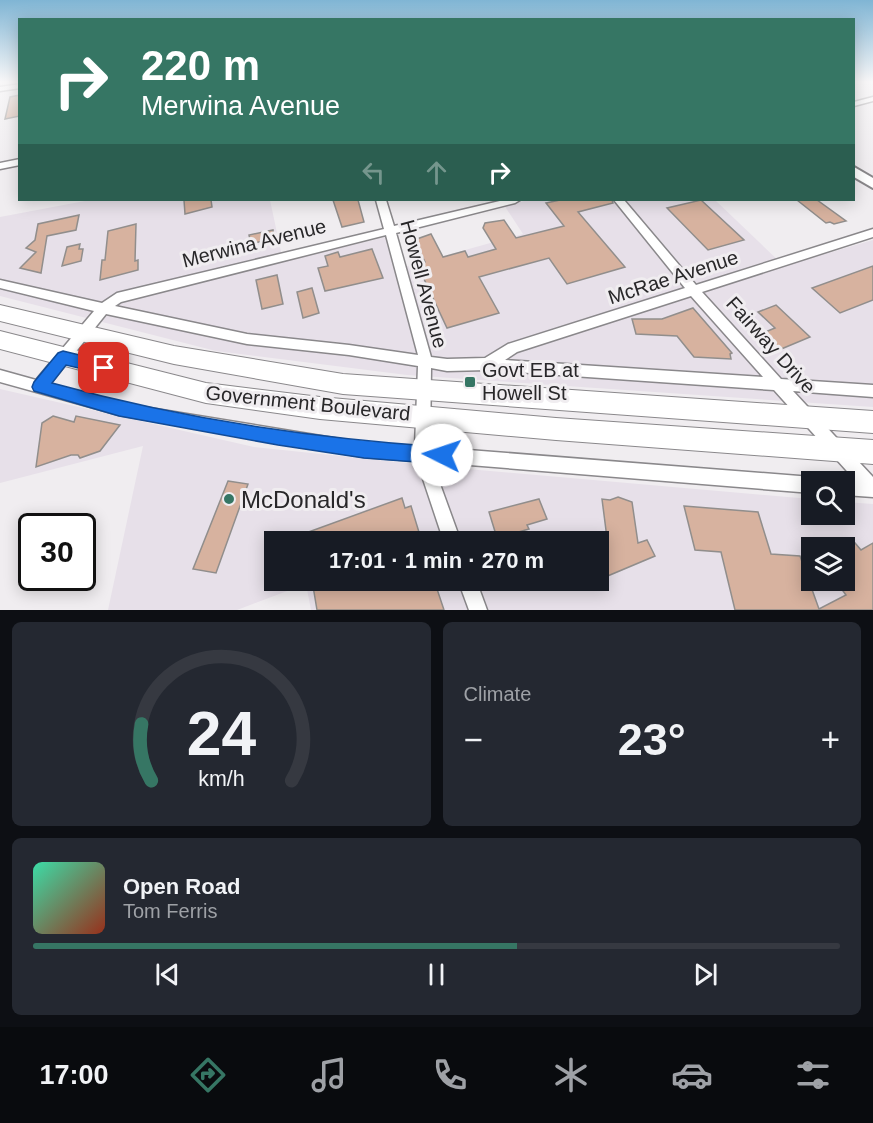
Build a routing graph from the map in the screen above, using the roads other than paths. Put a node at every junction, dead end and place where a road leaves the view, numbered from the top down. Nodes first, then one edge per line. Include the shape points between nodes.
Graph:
1 (18, 162) edge
2 (0, 166) edge
3 (855, 172) edge
4 (873, 184) edge
5 (381, 201) edge
6 (511, 201) edge
7 (620, 201) edge
8 (389, 230) junction
9 (873, 233) edge
10 (0, 284) edge
11 (693, 290) junction
12 (104, 309) junction
13 (0, 312) edge
14 (83, 333) junction
15 (0, 340) edge
16 (63, 357) junction
17 (425, 361) junction
18 (487, 364) junction
19 (0, 376) edge
20 (777, 384) junction
21 (39, 387) junction
22 (424, 391) junction
23 (873, 391) edge
24 (423, 415) junction
25 (809, 418) junction
26 (873, 422) edge
27 (837, 449) junction
28 (873, 452) edge
29 (422, 454) junction
30 (801, 484) edge
31 (855, 488) edge
32 (873, 489) edge
33 (449, 531) edge
34 (471, 591) edge
35 (478, 610) edge

1 - 2 street
3 - 4 street
5 - 8 street, Howell Avenue
6 - 8 street, Merwina Avenue
7 - 11 street, Fairway Drive
8 - 12 street, Merwina Avenue via 128,294
8 - 17 street, Howell Avenue
9 - 11 street, McRae Avenue
10 - 12 street
11 - 18 street, McRae Avenue via 513,348
11 - 20 street, Fairway Drive
12 - 14 street, Merwina Avenue
12 - 17 street via 247,339
13 - 14 main road, Government Boulevard
14 - 16 street, Merwina Avenue
14 - 22 main road, Government Boulevard via 230,366 343,384
15 - 16 main road, Government Boulevard
16 - 21 street, Merwina Avenue
16 - 24 main road, Government Boulevard via 206,393 320,408
17 - 18 street
17 - 22 street, Howell Avenue
18 - 20 street
19 - 21 street, Government Boulevard
20 - 23 street
20 - 25 street, Fairway Drive
21 - 29 street, Government Boulevard via 119,409 239,430 364,450
22 - 24 street, Howell Avenue
22 - 25 main road, Government Boulevard
24 - 27 main road, Government Boulevard via 556,429
24 - 29 street, Howell Avenue
25 - 26 main road, Government Boulevard
25 - 27 street, Fairway Drive
27 - 28 main road, Government Boulevard
27 - 32 street, Fairway Drive
29 - 30 street, Government Boulevard
29 - 33 street
31 - 32 street
34 - 35 street

